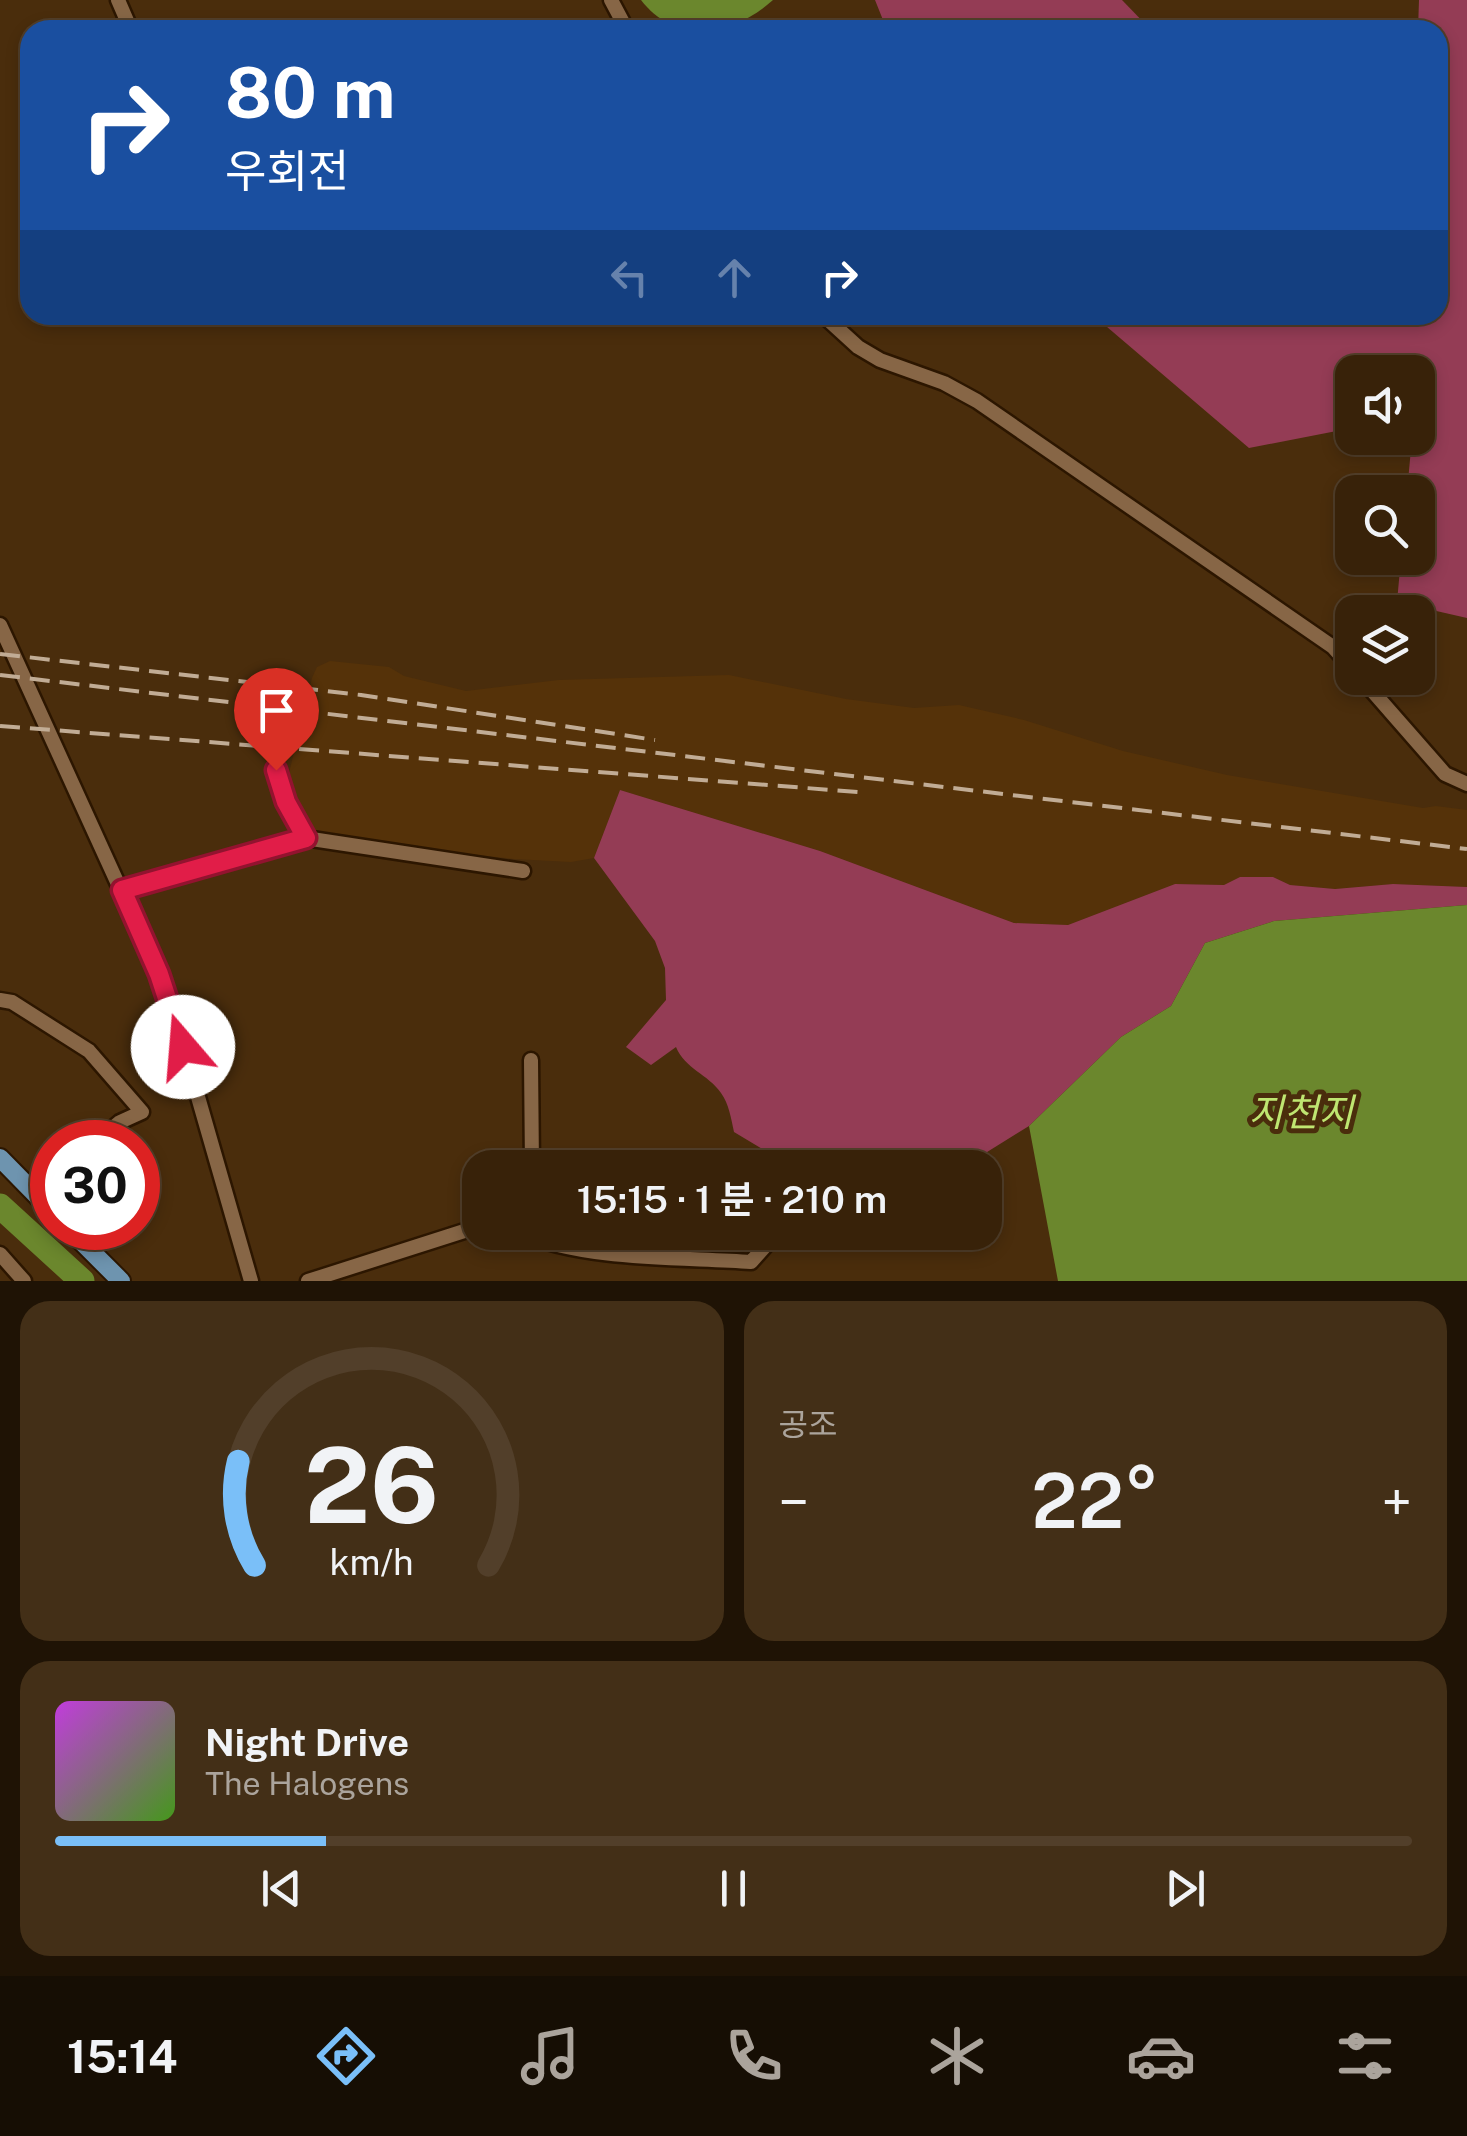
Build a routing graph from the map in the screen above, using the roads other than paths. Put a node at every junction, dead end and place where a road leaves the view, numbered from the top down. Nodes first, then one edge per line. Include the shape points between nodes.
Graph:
1 (834, 325) edge
2 (0, 625) edge
3 (1335, 649) edge
4 (1376, 695) edge
5 (276, 770) dead end
6 (1465, 788) edge
7 (306, 838) junction
8 (523, 871) dead end
9 (122, 890) junction
10 (0, 1000) edge
11 (531, 1060) dead end
12 (124, 1120) edge
13 (532, 1150) edge
14 (0, 1158) edge
15 (30, 1189) edge
16 (462, 1232) edge
17 (90, 1250) edge
18 (596, 1250) edge
19 (762, 1250) edge
20 (3, 1261) edge
21 (24, 1281) edge
22 (121, 1281) edge
23 (252, 1281) edge
24 (308, 1281) edge

1 - 3 street via 858,348 944,382 992,412
2 - 9 street
4 - 6 street
5 - 7 street
7 - 8 street
7 - 9 street
9 - 23 street via 175,1017
10 - 12 street via 89,1051 142,1112
11 - 13 street
14 - 15 main road
16 - 24 street
17 - 22 main road
18 - 19 street via 751,1262
20 - 21 street

